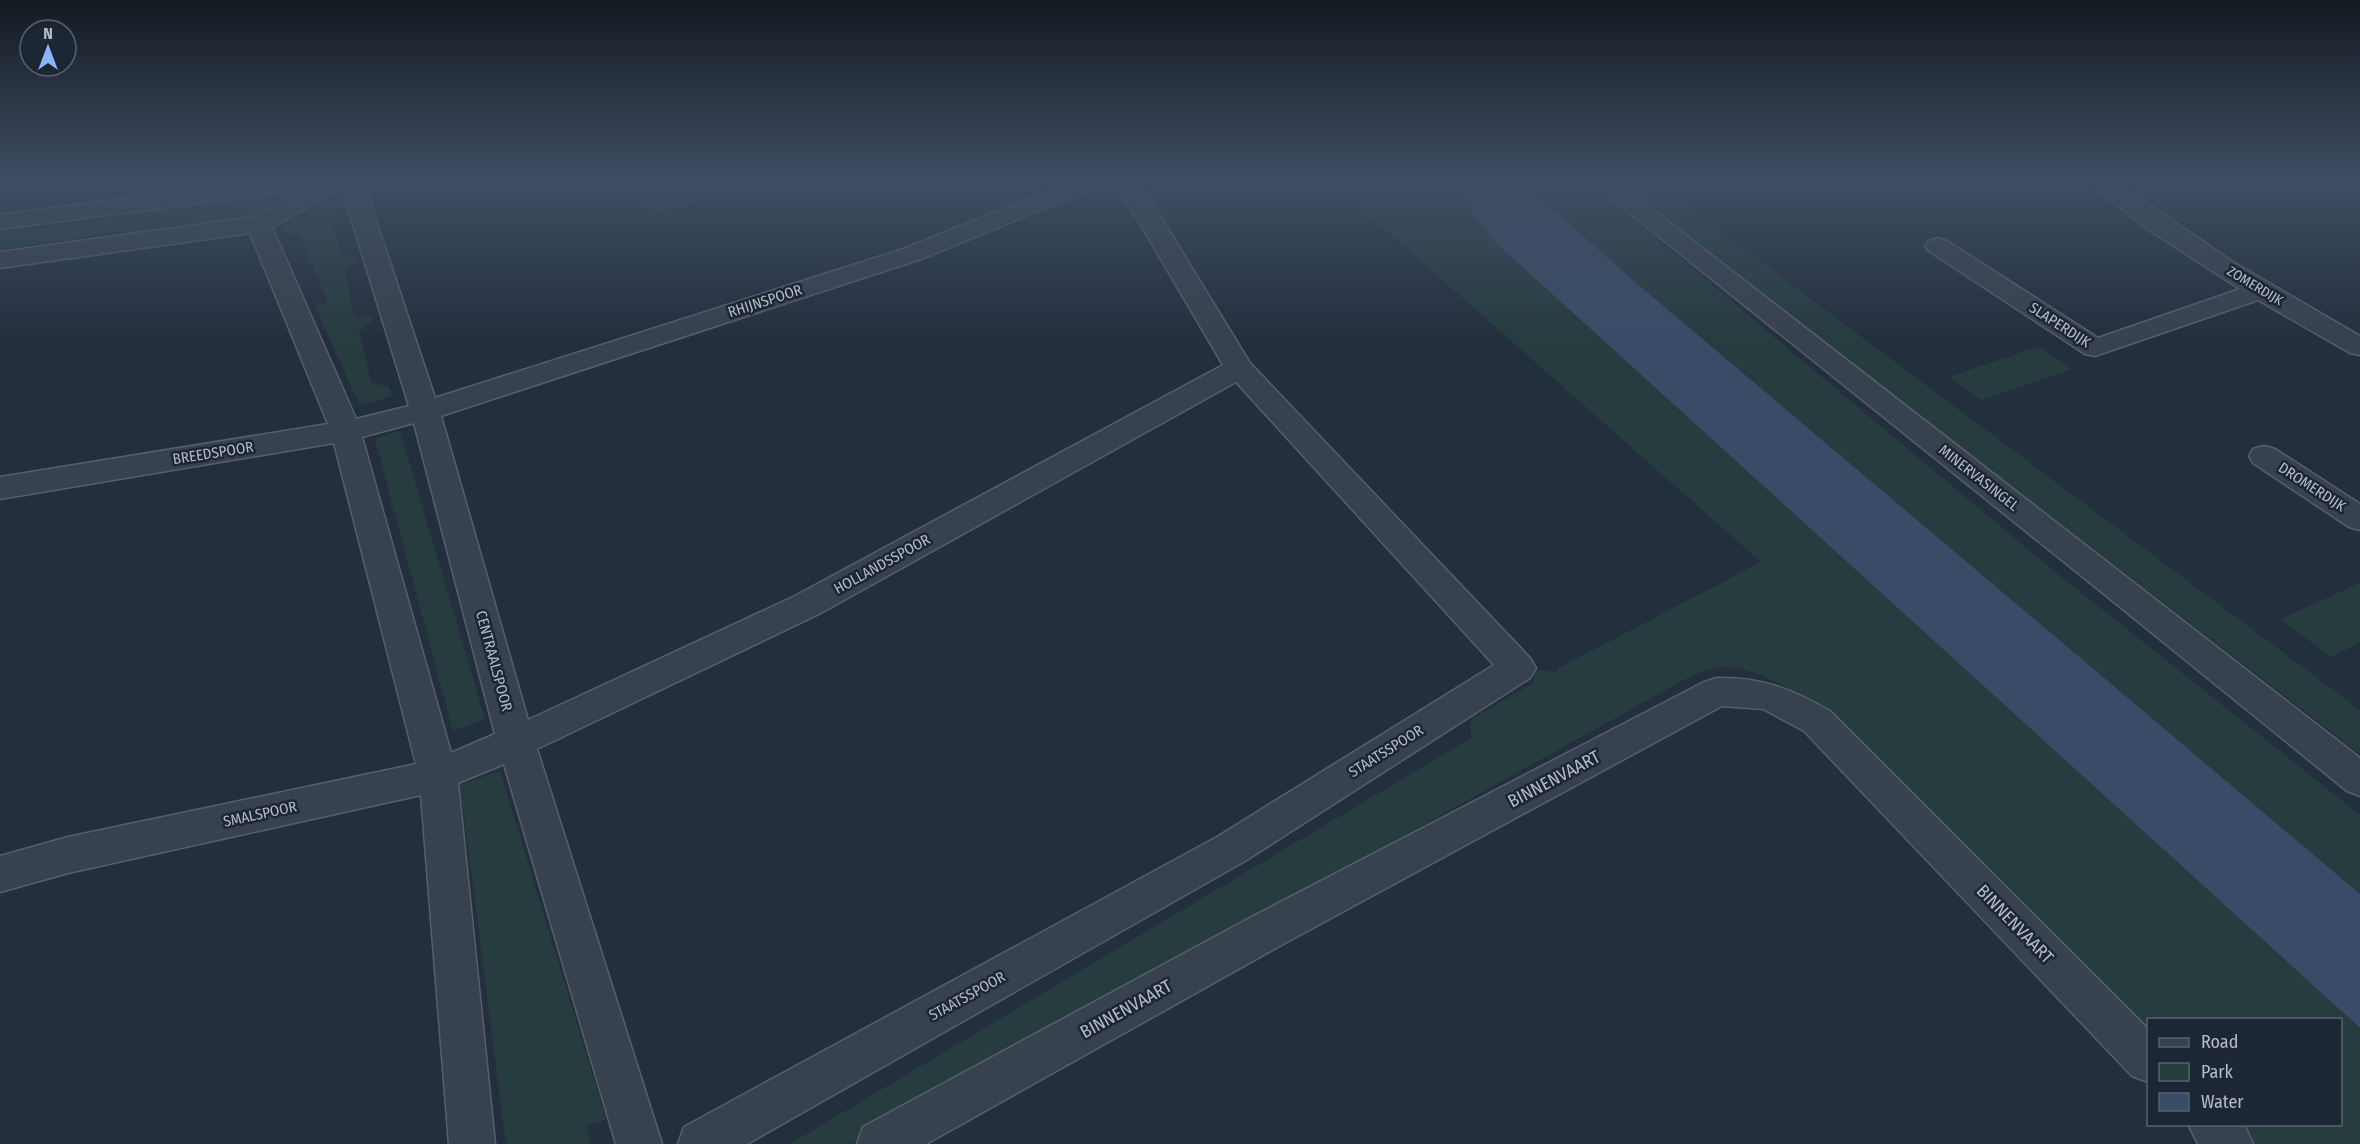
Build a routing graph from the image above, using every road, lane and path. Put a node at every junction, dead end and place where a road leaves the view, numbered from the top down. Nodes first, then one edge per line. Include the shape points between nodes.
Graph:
1 (206, 231) edge
2 (262, 231) edge
3 (367, 231) edge
4 (969, 231) edge
5 (1158, 231) edge
6 (1665, 231) edge
7 (2166, 231) edge
8 (1938, 246) dead end
9 (0, 260) edge
10 (2260, 291) junction
11 (2352, 338) edge
12 (1239, 368) junction
13 (425, 411) junction
14 (346, 431) junction
15 (2264, 456) dead end
16 (0, 488) edge
17 (2360, 519) edge
18 (516, 742) junction
19 (438, 775) junction
20 (2360, 780) edge
21 (0, 874) edge
22 (2147, 1059) edge
23 (2212, 1126) edge
24 (472, 1144) edge
25 (639, 1144) edge
26 (701, 1144) edge
27 (880, 1144) edge
28 (2230, 1144) edge

1 - 9 street
2 - 14 street
3 - 13 street, CENTRAALSPOOR
4 - 13 street, RHIJNSPOOR via 912,254
5 - 12 street, STAATSSPOOR
6 - 20 street, MINERVASINGEL
7 - 10 street, ZOMERDIJK
8 - 10 street, SLAPERDIJK via 2096,348
10 - 11 street, ZOMERDIJK
12 - 18 street, HOLLANDSSPOOR via 807,605
12 - 26 street, STAATSSPOOR via 1518,668 1231,849
13 - 14 street, BREEDSPOOR
13 - 18 street, CENTRAALSPOOR
14 - 16 street, BREEDSPOOR
14 - 19 street
15 - 17 street, DROMERDIJK
18 - 19 street, SMALSPOOR
18 - 25 street, CENTRAALSPOOR
19 - 21 street, SMALSPOOR via 68,855
19 - 24 street
22 - 27 street, BINNENVAART via 1817,721 1774,696 1717,692 1261,934
23 - 28 street

